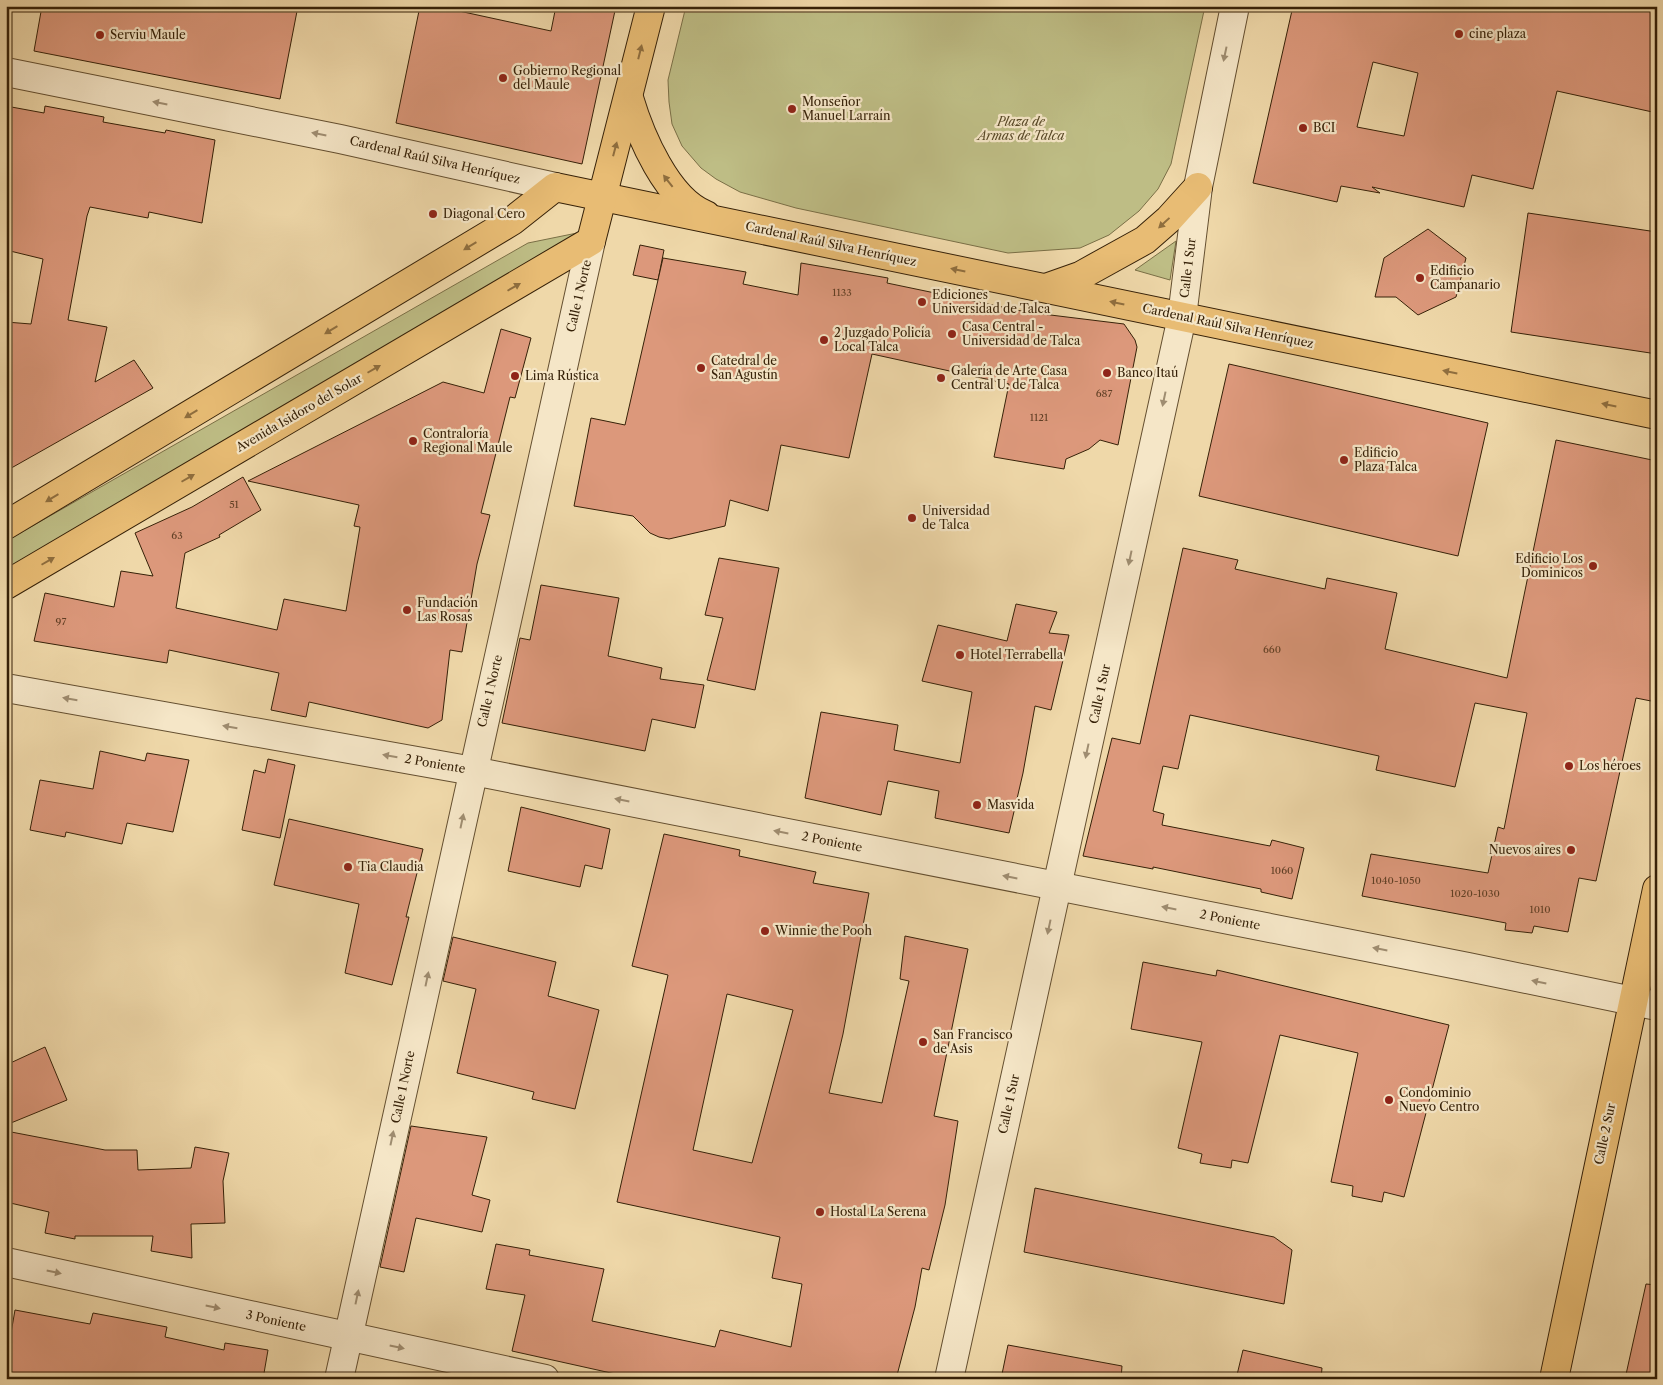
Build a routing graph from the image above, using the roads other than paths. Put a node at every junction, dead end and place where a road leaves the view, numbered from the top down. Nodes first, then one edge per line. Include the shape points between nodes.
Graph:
1 (651, 6) edge
2 (1235, 6) edge
3 (6, 72) edge
4 (628, 98) junction
5 (555, 187) junction
6 (1198, 187) junction
7 (602, 196) junction
8 (719, 221) junction
9 (591, 241) junction
10 (1046, 288) junction
11 (1182, 317) junction
12 (1657, 415) edge
13 (6, 525) edge
14 (6, 585) edge
15 (6, 688) edge
16 (473, 771) junction
17 (1057, 886) junction
18 (1657, 889) edge
19 (1645, 1004) edge
20 (6, 1262) edge
21 (349, 1337) junction
22 (340, 1379) edge
23 (545, 1379) edge
24 (949, 1379) edge
25 (1554, 1379) edge

4 -> 1 main road, Calle 1 Norte
2 -> 6 street, Calle 1 Sur
5 -> 3 street, Cardenal Raúl Silva Henríquez via 340,138
7 -> 4 main road, Calle 1 Norte
8 -> 4 main road via 697,212 660,171 636,124
5 - 7 main road, Cardenal Raúl Silva Henríquez
5 -> 13 main road via 503,226
6 -> 10 main road via 1145,240 1080,276
6 - 11 street, Calle 1 Sur
7 - 8 main road, Cardenal Raúl Silva Henríquez
7 - 9 main road, Calle 1 Norte
10 -> 8 main road, Cardenal Raúl Silva Henríquez
14 -> 9 main road, Avenida Isidoro del Solar
9 - 16 street, Calle 1 Norte
11 -> 10 main road, Cardenal Raúl Silva Henríquez
12 -> 11 main road, Cardenal Raúl Silva Henríquez
11 -> 17 street, Calle 1 Sur
16 -> 15 street, 2 Poniente
17 -> 16 street, 2 Poniente
21 -> 16 street, Calle 1 Norte
19 -> 17 street, 2 Poniente
17 -> 24 street, Calle 1 Sur
18 - 19 main road, Calle 2 Sur
19 - 25 main road, Calle 2 Sur
20 -> 21 street, 3 Poniente
21 - 22 street, Calle 1 Norte
21 -> 23 street, 3 Poniente

